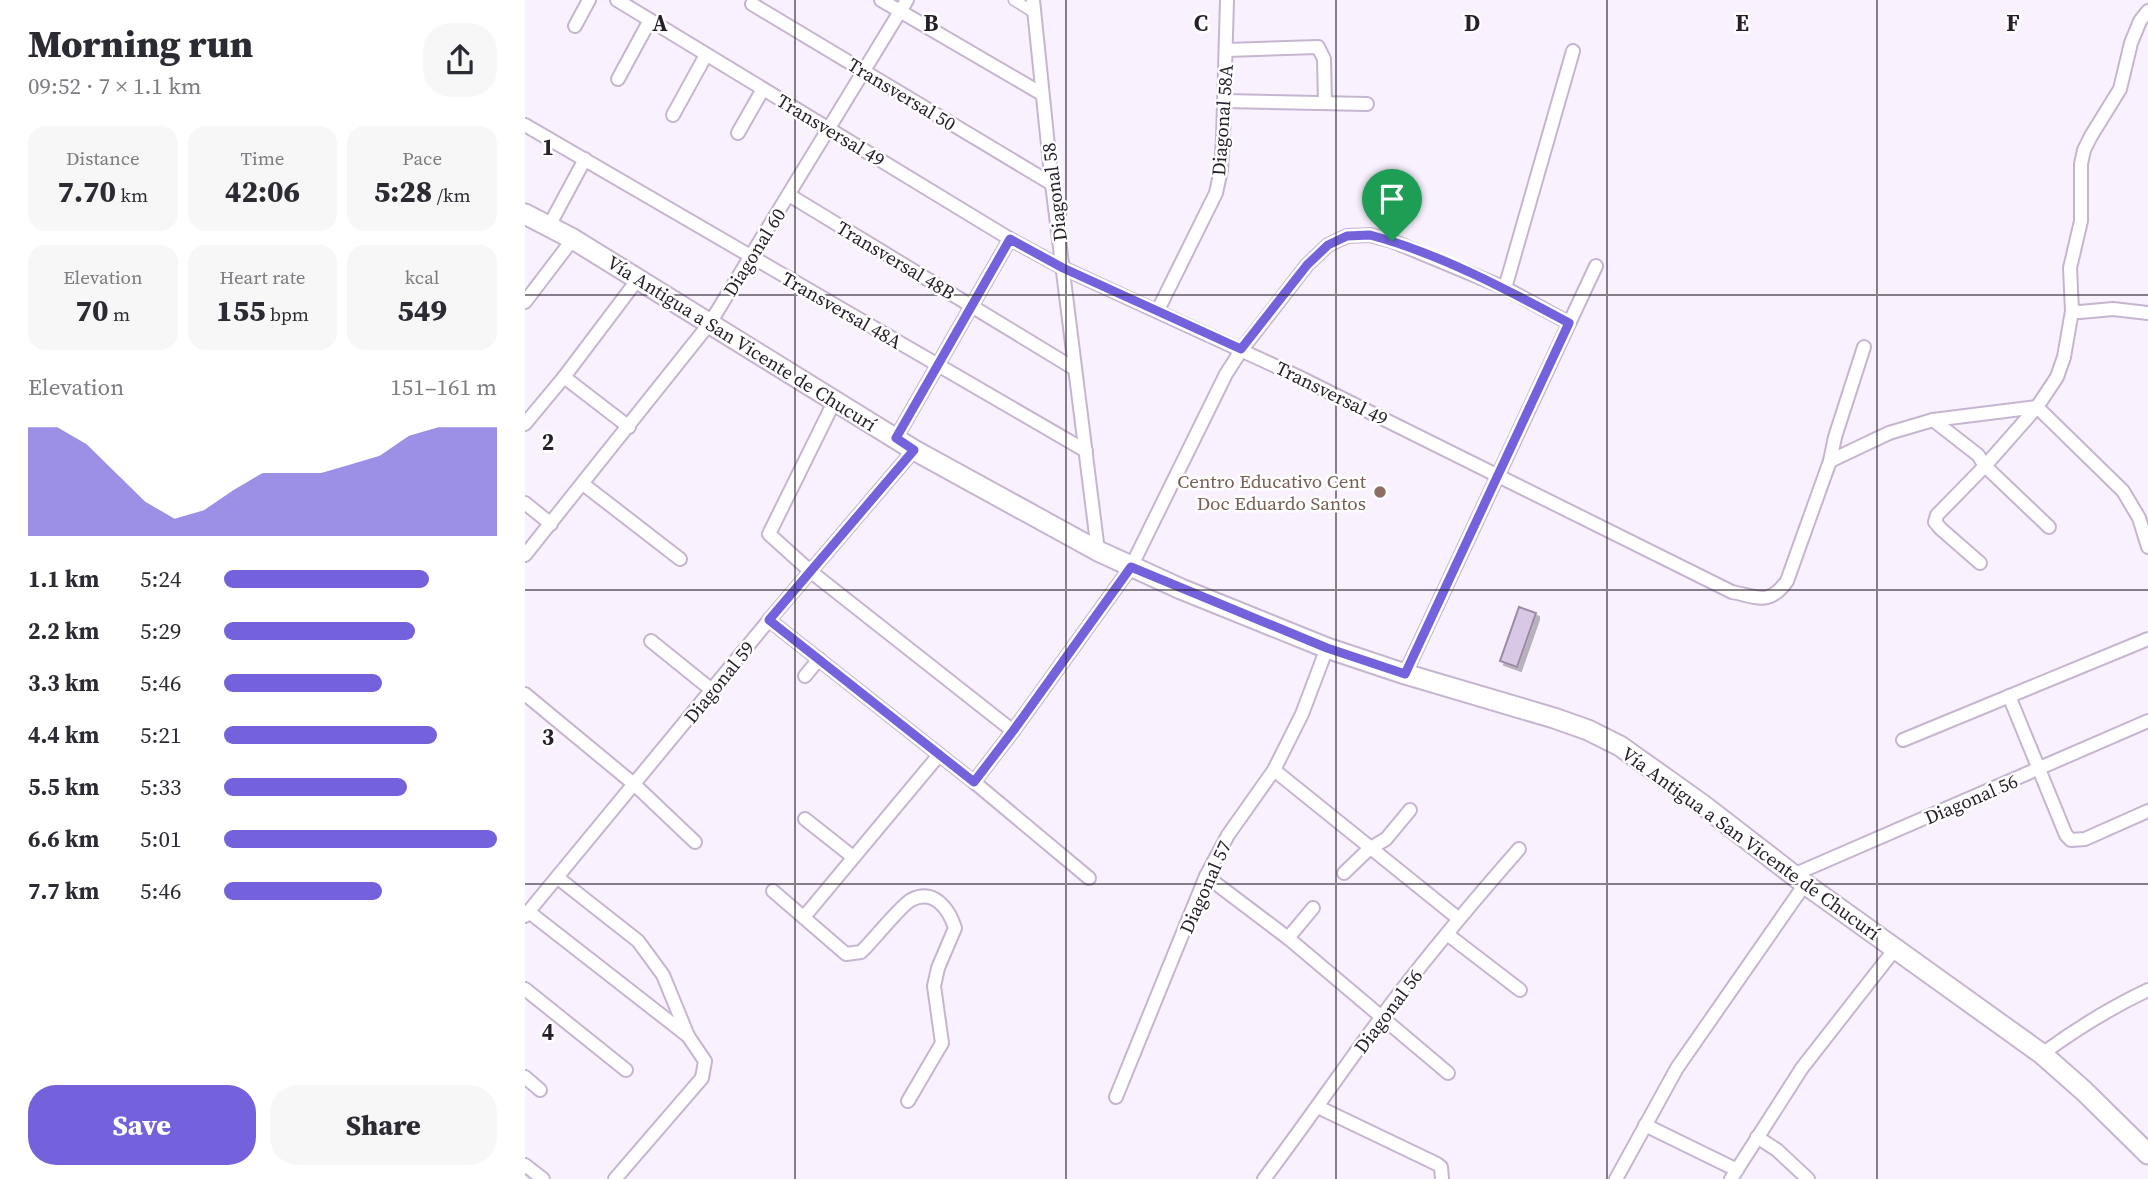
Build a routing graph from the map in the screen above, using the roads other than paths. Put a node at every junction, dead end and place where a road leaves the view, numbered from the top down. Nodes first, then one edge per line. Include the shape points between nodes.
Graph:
1 (589, 0) edge
2 (617, 0) edge
3 (881, 0) edge
4 (1014, 0) edge
5 (1227, 0) edge
6 (752, 4) dead end
7 (904, 5) edge
8 (1034, 6) edge
9 (2148, 10) edge
10 (650, 20) junction
11 (575, 26) dead end
12 (1226, 50) junction
13 (1573, 51) dead end
14 (706, 55) junction
15 (864, 71) junction
16 (618, 79) dead end
17 (763, 89) junction
18 (1042, 94) junction
19 (1225, 101) junction
20 (1325, 103) junction
21 (1367, 104) dead end
22 (673, 115) dead end
23 (525, 125) edge
24 (829, 129) junction
25 (738, 133) dead end
26 (585, 159) junction
27 (1052, 184) junction
28 (789, 195) junction
29 (525, 214) edge
30 (549, 226) junction
31 (573, 239) junction
32 (1010, 239) junction
33 (750, 257) junction
34 (1596, 266) dead end
35 (1063, 268) junction
36 (638, 279) junction
37 (1505, 288) junction
38 (525, 302) edge
39 (971, 305) junction
40 (1158, 310) junction
41 (2148, 313) edge
42 (2071, 316) junction
43 (711, 323) junction
44 (1569, 323) junction
45 (1864, 347) dead end
46 (1241, 349) junction
47 (937, 365) junction
48 (1075, 369) junction
49 (564, 377) junction
50 (835, 400) junction
51 (2037, 407) junction
52 (1933, 421) junction
53 (525, 424) edge
54 (629, 427) junction
55 (896, 438) junction
56 (914, 450) junction
57 (1086, 451) junction
58 (1830, 461) junction
59 (1985, 466) junction
60 (1497, 474) junction
61 (583, 484) junction
62 (525, 503) edge
63 (551, 524) junction
64 (2049, 527) dead end
65 (2148, 547) edge
66 (1098, 551) junction
67 (525, 555) edge
68 (680, 559) dead end
69 (1980, 563) dead end
70 (1131, 567) junction
71 (810, 571) junction
72 (769, 620) junction
73 (2148, 639) edge
74 (651, 641) dead end
75 (1327, 648) junction
76 (819, 659) junction
77 (1405, 674) junction
78 (805, 676) dead end
79 (713, 691) junction
80 (525, 694) edge
81 (2009, 696) junction
82 (2148, 721) edge
83 (1013, 731) junction
84 (1903, 740) dead end
85 (939, 755) junction
86 (2040, 769) junction
87 (1274, 770) junction
88 (974, 782) junction
89 (635, 785) junction
90 (1410, 810) dead end
91 (2148, 811) edge
92 (804, 819) dead end
93 (695, 842) dead end
94 (1369, 849) junction
95 (1519, 849) dead end
96 (853, 857) junction
97 (1344, 873) dead end
98 (1206, 876) junction
99 (1089, 877) dead end
100 (558, 878) junction
101 (1799, 880) junction
102 (773, 891) dead end
103 (1314, 908) dead end
104 (527, 914) edge
105 (804, 917) junction
106 (1459, 919) junction
107 (1447, 934) junction
108 (1287, 938) junction
109 (1895, 949) junction
110 (525, 989) edge
111 (1520, 990) dead end
112 (2148, 990) edge
113 (1381, 1017) junction
114 (688, 1036) junction
115 (2042, 1054) junction
116 (626, 1070) dead end
117 (1448, 1073) dead end
118 (525, 1077) edge
119 (540, 1090) dead end
120 (1116, 1097) dead end
121 (908, 1101) dead end
122 (1318, 1107) junction
123 (1645, 1125) junction
124 (1757, 1137) junction
125 (2148, 1154) edge
126 (525, 1165) edge
127 (1734, 1174) edge
128 (543, 1179) edge
129 (615, 1179) edge
130 (1264, 1179) edge
131 (1442, 1179) edge
132 (1615, 1179) edge
133 (1808, 1179) edge

1 - 11 street
2 - 10 street, Transversal 49
3 - 7 street
4 - 8 street
5 - 12 street, Diagonal 58A
6 - 15 street, Transversal 50
7 - 15 street, Diagonal 60
7 - 18 street
8 - 18 street, Diagonal 58
9 - 42 street via 2131,43 2120,89 2084,150 2081,221 2070,268
10 - 14 street, Transversal 49
10 - 16 street
12 - 19 street, Diagonal 58A
12 - 20 street via 1318,47 1324,59
13 - 37 street
14 - 17 street, Transversal 49
14 - 22 street
15 - 24 street, Diagonal 60
15 - 27 street, Transversal 50
17 - 24 street, Transversal 49
17 - 25 street
18 - 27 street, Diagonal 58
19 - 20 street
19 - 40 street, Diagonal 58A via 1216,193
20 - 21 street
23 - 26 street, Transversal 48A
24 - 28 street, Diagonal 60
24 - 32 street, Transversal 49
26 - 30 street
26 - 33 street, Transversal 48A
27 - 35 street, Diagonal 58
28 - 33 street, Diagonal 60
28 - 39 street, Transversal 48B
29 - 30 main road, Vía Antigua a San Vicente de Chucurí
30 - 31 main road, Vía Antigua a San Vicente de Chucurí
31 - 36 main road, Vía Antigua a San Vicente de Chucurí
31 - 38 street
32 - 35 street, Transversal 49
32 - 39 street
33 - 43 street, Diagonal 60
33 - 47 street, Transversal 48A
34 - 44 street
35 - 40 street, Transversal 49
35 - 48 street, Diagonal 58
36 - 43 main road, Vía Antigua a San Vicente de Chucurí
36 - 49 street
37 - 44 street
37 - 46 street via 1392,241 1370,235 1347,236 1328,245 1307,265
39 - 47 street
39 - 48 street, Transversal 48B
40 - 46 street, Transversal 49
41 - 42 street via 2113,309
42 - 51 street via 2057,377
43 - 50 main road, Vía Antigua a San Vicente de Chucurí
43 - 54 street, Diagonal 60
44 - 60 street
45 - 58 street
46 - 60 street, Transversal 49
46 - 70 street
47 - 55 street
47 - 57 street, Transversal 48A
48 - 57 street, Diagonal 58
49 - 53 street
49 - 54 street
50 - 55 main road, Vía Antigua a San Vicente de Chucurí
50 - 71 street via 769,534
51 - 52 street
51 - 59 street
51 - 65 street via 2123,491
52 - 58 street via 1889,433
52 - 59 street via 1978,455
54 - 61 street, Diagonal 60
55 - 56 main road, Vía Antigua a San Vicente de Chucurí
56 - 66 main road, Vía Antigua a San Vicente de Chucurí
56 - 71 street, Diagonal 59
57 - 66 street, Diagonal 58
58 - 60 street, Transversal 49 via 1787,580 1778,593 1766,599 1732,592
59 - 64 street
59 - 69 street via 1935,522
60 - 77 street
61 - 63 street, Diagonal 60
61 - 68 street
62 - 63 street
63 - 67 street, Diagonal 60
66 - 70 main road, Vía Antigua a San Vicente de Chucurí
70 - 75 main road, Vía Antigua a San Vicente de Chucurí
70 - 83 street
71 - 72 street, Diagonal 59
71 - 83 street
72 - 76 street
72 - 79 street, Diagonal 59
73 - 81 street
74 - 79 street
75 - 77 main road, Vía Antigua a San Vicente de Chucurí
75 - 87 street, Diagonal 57
76 - 78 street
76 - 85 street
77 - 101 main road, Vía Antigua a San Vicente de Chucurí via 1555,718 1620,746
79 - 89 street, Diagonal 59
80 - 89 street
81 - 84 street
81 - 86 street
82 - 86 street, Diagonal 56
83 - 88 street
85 - 88 street
85 - 96 street
86 - 91 street via 2071,840 2085,839
86 - 101 street, Diagonal 56
87 - 94 street
87 - 98 street, Diagonal 57 via 1228,835
88 - 99 street
89 - 93 street
89 - 100 street, Diagonal 59
90 - 94 street via 1386,839
92 - 96 street
94 - 97 street
94 - 106 street
95 - 106 street, Diagonal 56
96 - 105 street
98 - 108 street
98 - 120 street, Diagonal 57
100 - 104 street, Diagonal 59
100 - 114 street via 638,941 663,975
101 - 109 main road, Vía Antigua a San Vicente de Chucurí
101 - 123 street
102 - 105 street
103 - 108 street
104 - 114 street
105 - 121 street via 846,954 861,952 910,900 940,901 950,913 955,928 934,986 942,1043
106 - 107 street, Diagonal 56
107 - 111 street
107 - 113 street, Diagonal 56
108 - 113 street
109 - 115 main road, Vía Antigua a San Vicente de Chucurí
109 - 124 street via 1802,1068
110 - 116 street
112 - 115 street
113 - 117 street
113 - 122 street, Diagonal 56
114 - 129 street via 705,1061 702,1078
115 - 125 main road, Vía Antigua a San Vicente de Chucurí
118 - 119 street
122 - 130 street, Diagonal 56
122 - 131 street via 1437,1164
123 - 127 street
123 - 132 street
124 - 127 street
124 - 133 street
126 - 128 street

